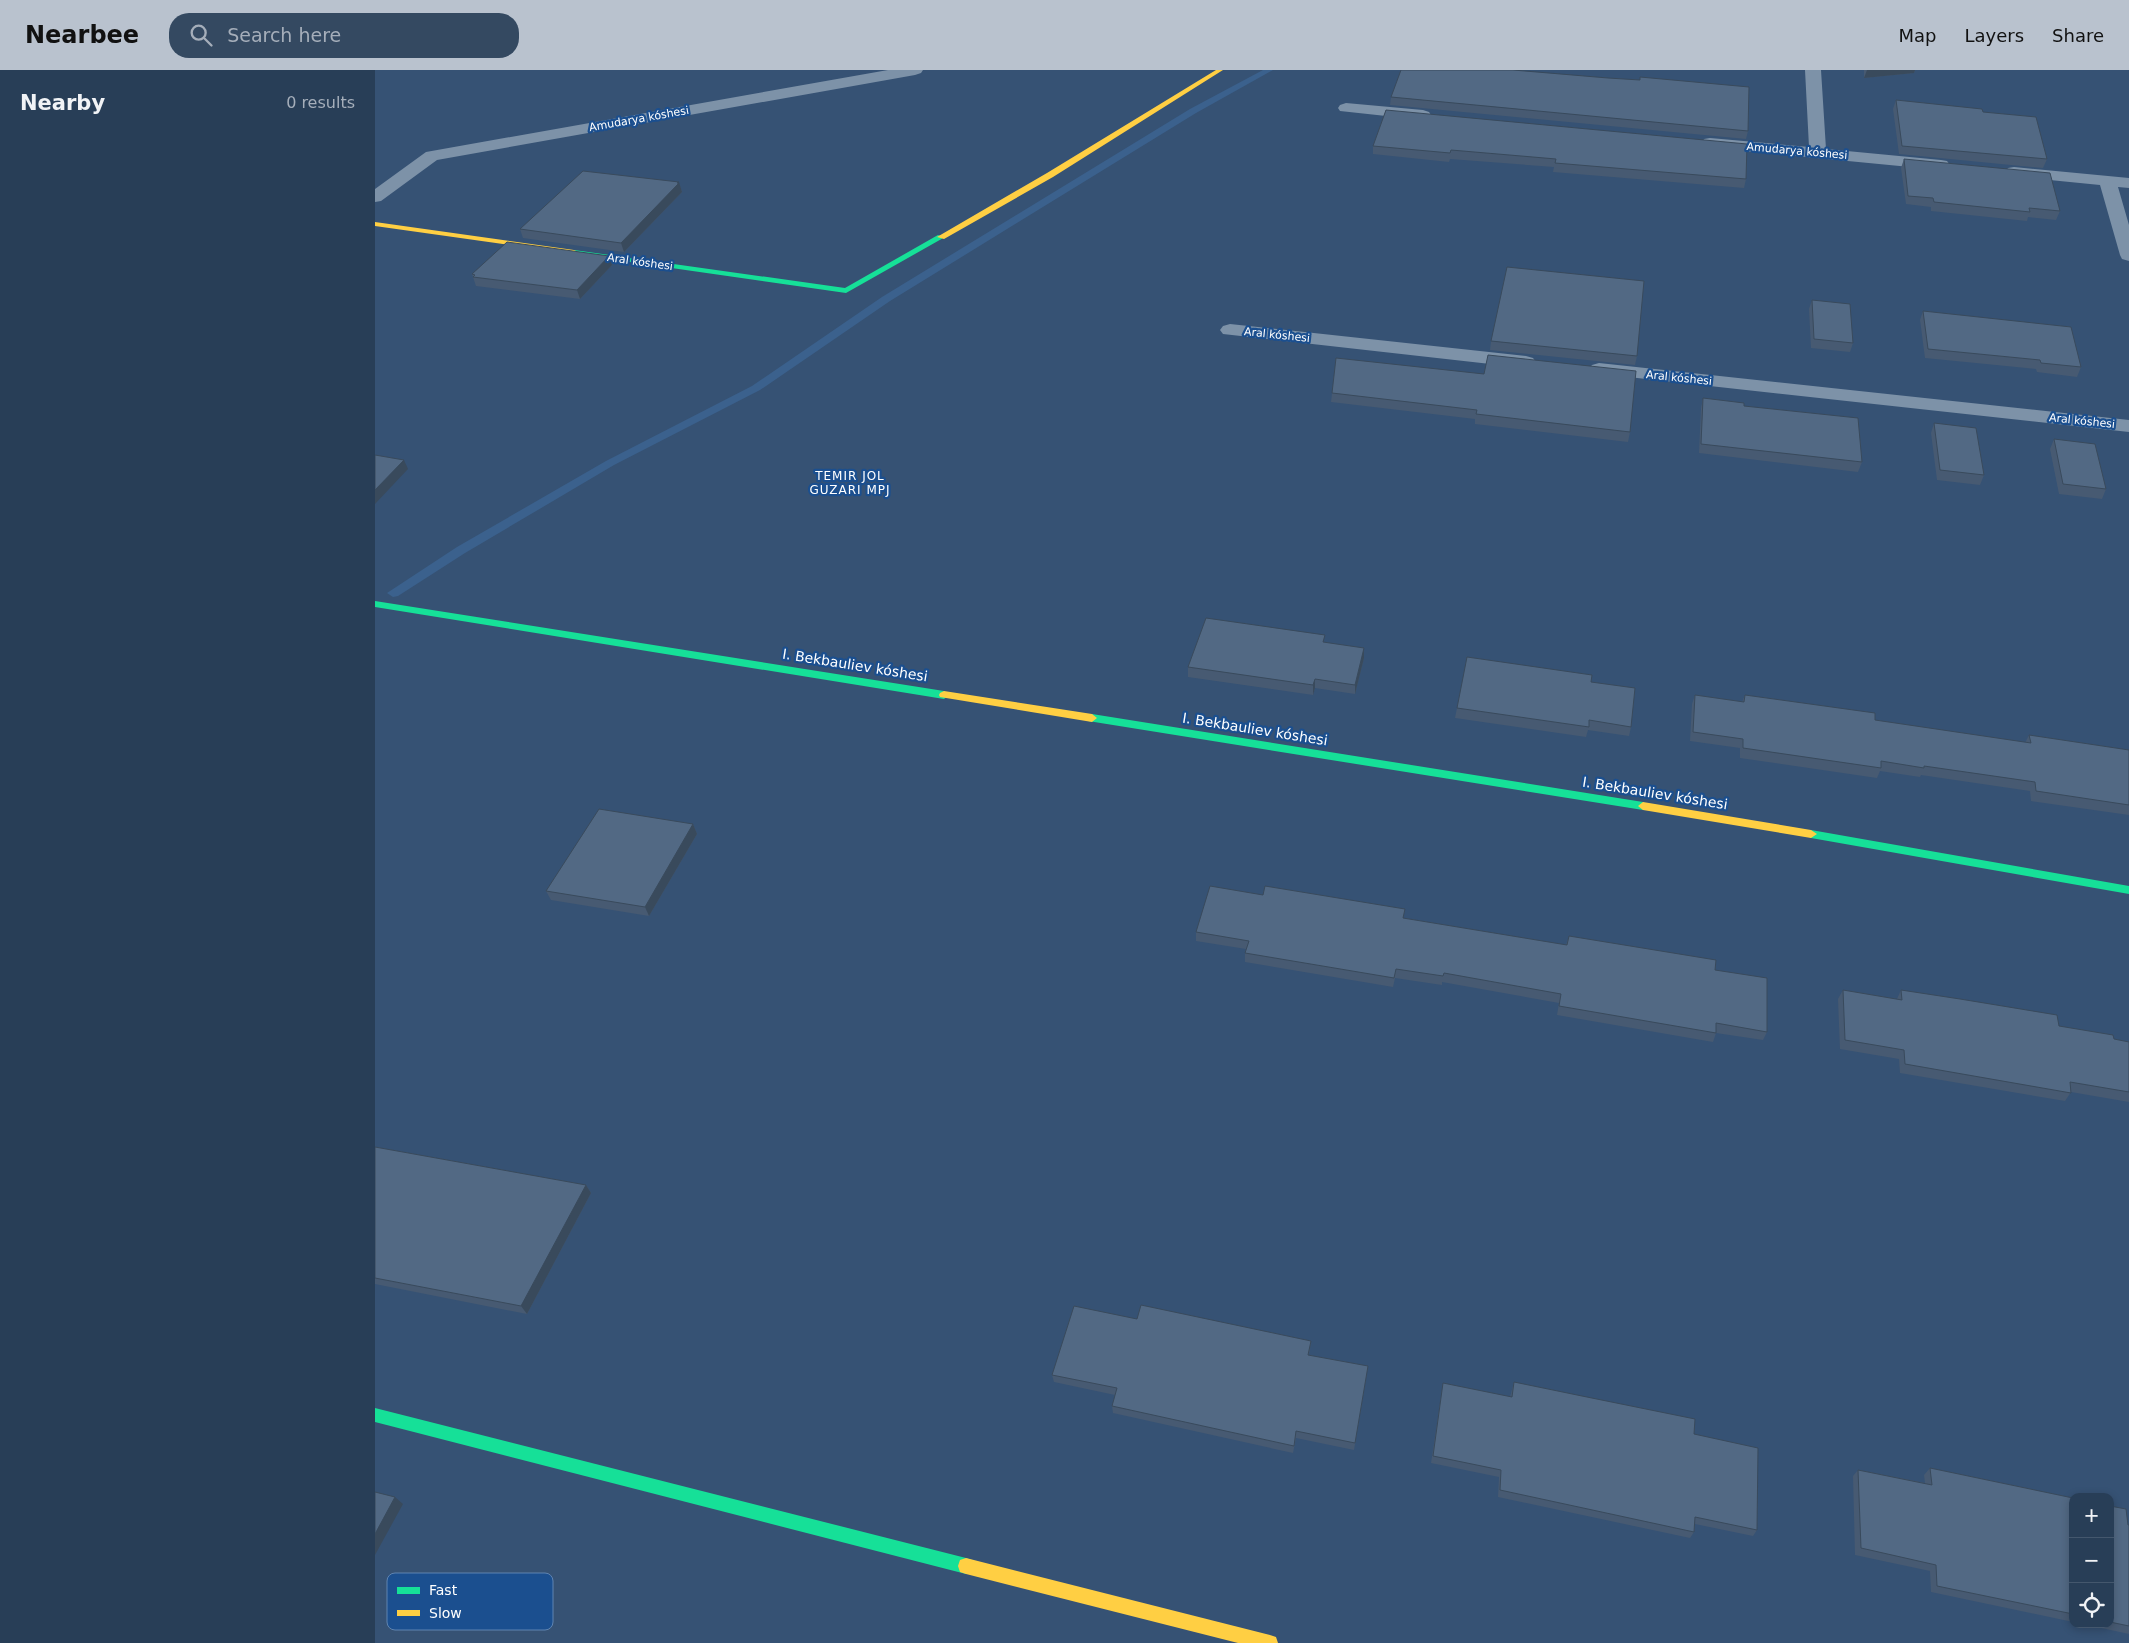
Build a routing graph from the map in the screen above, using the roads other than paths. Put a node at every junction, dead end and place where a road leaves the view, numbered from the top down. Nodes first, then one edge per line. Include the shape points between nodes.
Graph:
1 (915, 70) edge
2 (1220, 70) edge
3 (1813, 70) edge
4 (1346, 108) dead end
5 (1435, 116) edge
6 (1690, 141) edge
7 (1818, 153) junction
8 (1953, 166) edge
9 (2001, 170) edge
10 (2107, 181) junction
11 (2129, 183) edge
12 (375, 197) edge
13 (375, 224) edge
14 (2129, 256) edge
15 (1230, 330) dead end
16 (1546, 364) edge
17 (1575, 367) edge
18 (2129, 426) edge
19 (375, 604) edge
20 (2129, 890) edge
21 (375, 1415) edge
22 (1271, 1643) edge

1 - 12 street, Amudarya kóshesi via 432,156
2 - 13 street, Aral kóshesi via 1050,175 846,291
3 - 7 street
4 - 5 street
6 - 7 street, Amudarya kóshesi
7 - 8 street, Amudarya kóshesi
9 - 10 street
10 - 11 street
10 - 14 street
15 - 16 street, Aral kóshesi
17 - 18 street, Aral kóshesi
19 - 20 street, I. Bekbauliev kóshesi via 1748,823
21 - 22 street

